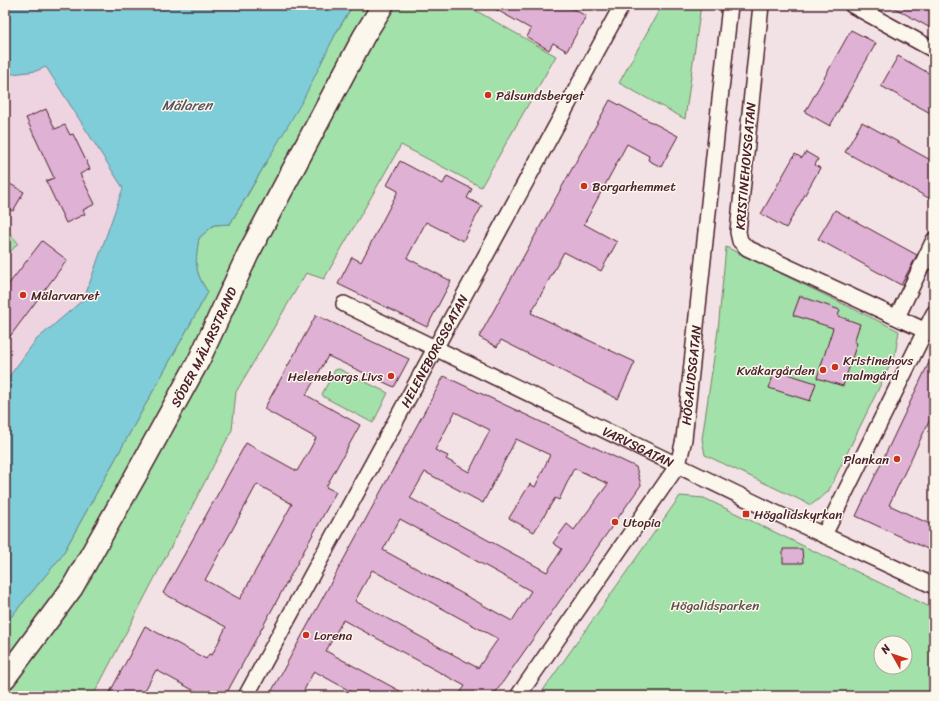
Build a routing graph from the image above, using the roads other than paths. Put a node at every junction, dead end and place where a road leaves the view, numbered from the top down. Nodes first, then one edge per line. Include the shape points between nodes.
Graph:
1 (383, 5) edge
2 (622, 5) edge
3 (730, 5) edge
4 (761, 5) edge
5 (852, 5) edge
6 (934, 50) edge
7 (934, 240) edge
8 (344, 304) dead end
9 (934, 313) edge
10 (897, 317) junction
11 (926, 330) junction
12 (434, 348) junction
13 (678, 465) junction
14 (824, 535) junction
15 (934, 586) edge
16 (5, 678) edge
17 (246, 696) edge
18 (518, 696) edge

1 - 16 street, SÖDER MÄLARSTRAND via 248,254 199,360 132,482 72,588
2 - 12 street, HELENEBORGSGATAN
3 - 13 street, HÖGALIDSGATAN via 684,439
4 - 10 street, KRISTINEHOVSGATAN via 738,232 740,241 768,258
5 - 6 street
7 - 10 street
8 - 12 street, VARVSGATAN
9 - 11 street
10 - 11 street, KRISTINEHOVSGATAN
11 - 14 street
12 - 13 street, VARVSGATAN
12 - 17 street, HELENEBORGSGATAN
13 - 14 street, VARVSGATAN
13 - 18 street, HÖGALIDSGATAN
14 - 15 street, VARVSGATAN

